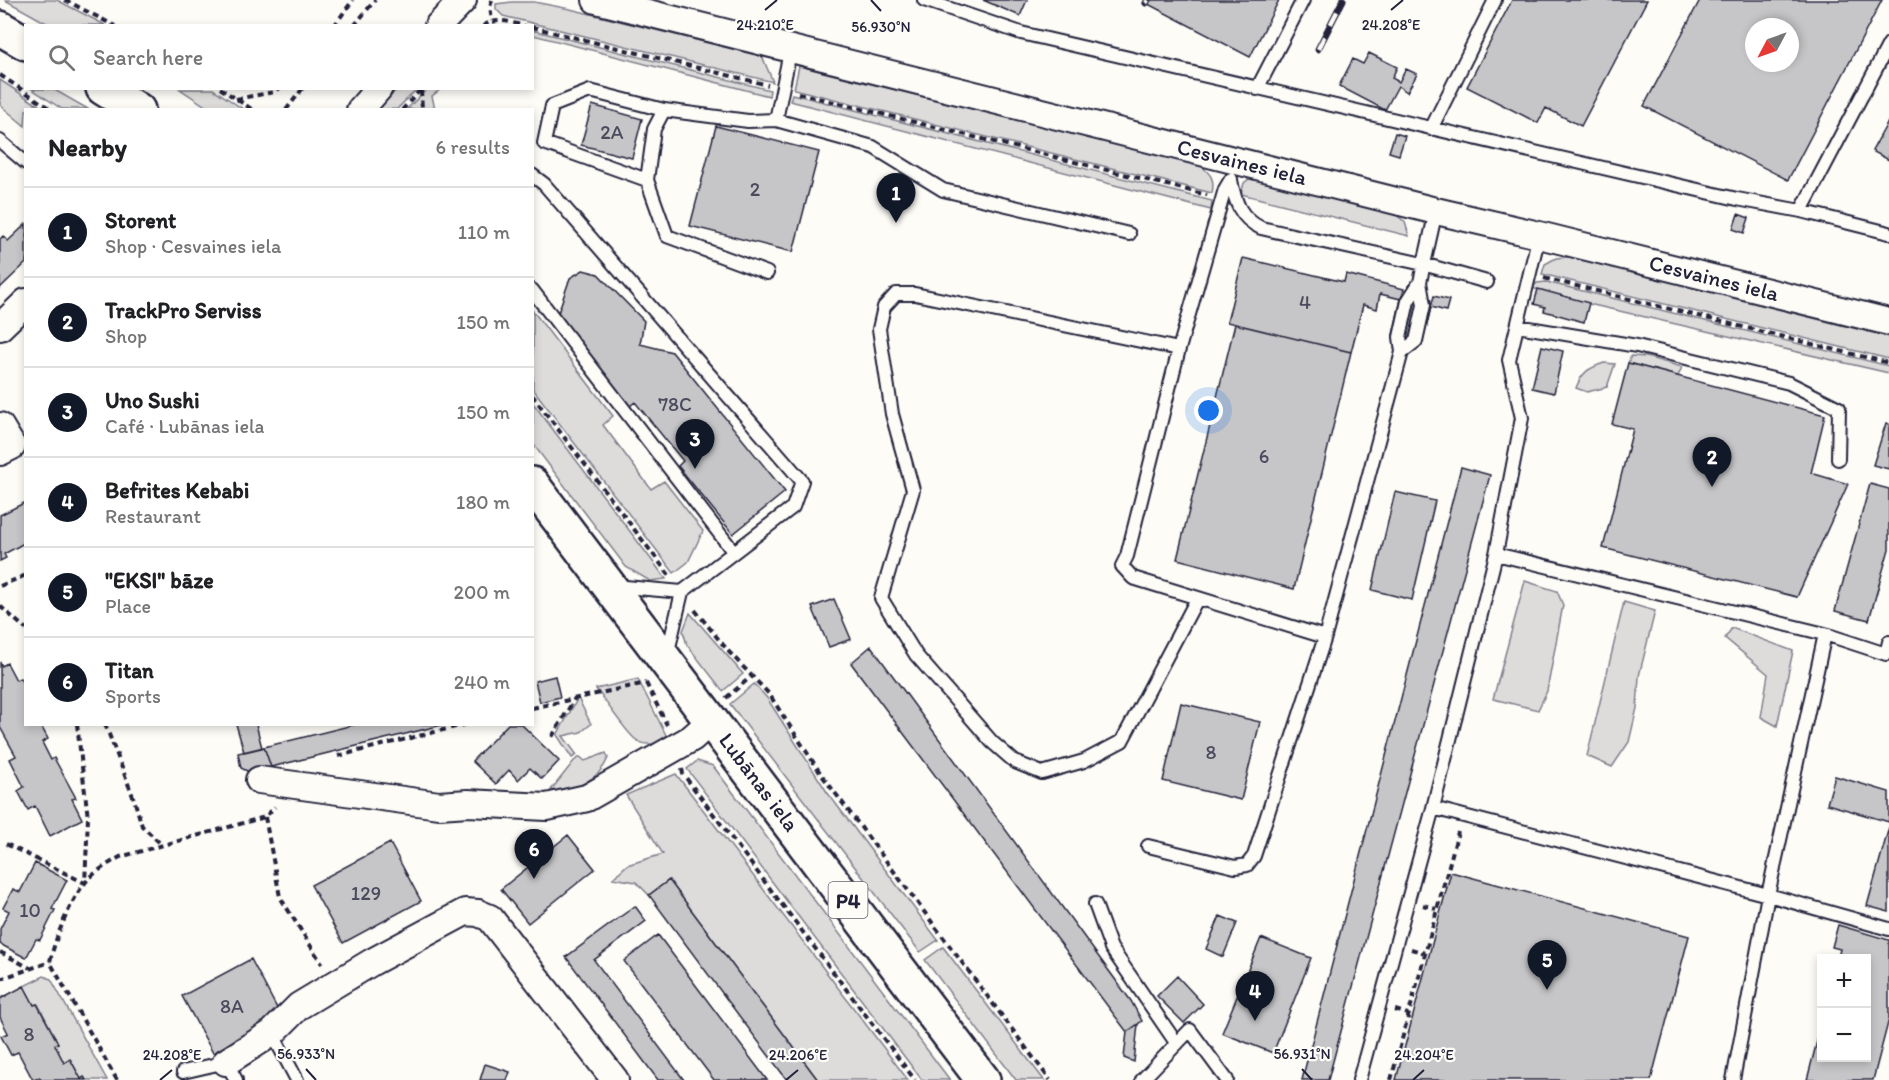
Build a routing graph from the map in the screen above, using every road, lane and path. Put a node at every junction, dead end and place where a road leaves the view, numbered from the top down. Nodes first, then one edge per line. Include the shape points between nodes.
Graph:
1 (65, 0) edge
2 (353, 0) edge
3 (375, 0) edge
4 (463, 0) edge
5 (492, 0) edge
6 (596, 0) edge
7 (924, 0) edge
8 (1303, 0) edge
9 (1495, 0) edge
10 (492, 21) junction
11 (111, 24) edge
12 (335, 24) edge
13 (356, 24) edge
14 (440, 24) edge
15 (487, 24) edge
16 (517, 24) edge
17 (534, 27) edge
18 (0, 28) edge
19 (24, 42) edge
20 (1889, 44) edge
21 (790, 47) junction
22 (0, 75) edge
23 (1257, 88) junction
24 (783, 89) junction
25 (106, 90) edge
26 (223, 90) edge
27 (277, 90) edge
28 (301, 90) edge
29 (377, 90) edge
30 (421, 90) edge
31 (422, 90) edge
32 (236, 99) junction
33 (49, 108) edge
34 (135, 108) edge
35 (250, 108) edge
36 (288, 108) edge
37 (362, 108) edge
38 (404, 108) edge
39 (422, 108) edge
40 (664, 110) junction
41 (776, 120) junction
42 (1431, 129) junction
43 (0, 141) edge
44 (24, 161) edge
45 (1233, 170) junction
46 (534, 176) edge
47 (647, 180) junction
48 (1222, 198) junction
49 (1436, 211) junction
50 (1801, 211) junction
51 (1889, 233) edge
52 (1129, 234) dead end
53 (1539, 235) junction
54 (1423, 264) junction
55 (767, 273) dead end
56 (1529, 279) junction
57 (1487, 282) dead end
58 (534, 293) edge
59 (24, 304) edge
60 (1889, 322) edge
61 (1517, 326) junction
62 (0, 327) edge
63 (1179, 349) junction
64 (1889, 363) edge
65 (534, 398) edge
66 (1838, 459) dead end
67 (534, 487) edge
68 (733, 551) junction
69 (1496, 554) junction
70 (24, 576) edge
71 (609, 585) junction
72 (0, 586) edge
73 (682, 592) junction
74 (1197, 599) junction
75 (0, 606) edge
76 (24, 627) edge
77 (1825, 634) junction
78 (1325, 637) junction
79 (1889, 642) edge
80 (652, 674) junction
81 (753, 675) junction
82 (576, 698) junction
83 (534, 708) edge
84 (719, 709) junction
85 (77, 726) edge
86 (105, 726) edge
87 (459, 726) edge
88 (552, 737) dead end
89 (677, 746) junction
90 (338, 756) dead end
91 (259, 780) dead end
92 (295, 784) junction
93 (1433, 808) junction
94 (1462, 816) junction
95 (265, 817) junction
96 (6, 844) dead end
97 (162, 844) junction
98 (1148, 846) dead end
99 (85, 883) junction
100 (1768, 895) junction
101 (1095, 904) dead end
102 (1428, 906) dead end
103 (1436, 909) junction
104 (1889, 929) edge
105 (1416, 950) dead end
106 (0, 952) edge
107 (1425, 953) junction
108 (50, 962) junction
109 (31, 968) junction
110 (0, 979) edge
111 (335, 986) junction
112 (1400, 1012) dead end
113 (1408, 1014) junction
114 (272, 1033) junction
115 (1177, 1044) junction
116 (231, 1071) edge
117 (183, 1072) dead end
118 (117, 1080) edge
119 (297, 1080) edge
120 (615, 1080) edge
121 (915, 1080) edge
122 (983, 1080) edge
123 (1050, 1080) edge
124 (1142, 1080) edge
125 (1227, 1080) edge
126 (1359, 1080) edge
127 (1391, 1080) edge
128 (1733, 1080) edge

1 - 11 path
2 - 12 path
3 - 13 path
4 - 14 street
5 - 10 path
6 - 21 street, Cesvaines iela
7 - 23 lane via 1020,33
8 - 23 lane
9 - 42 lane
10 - 15 path
10 - 16 path
17 - 24 path
18 - 19 main road
20 - 50 lane
21 - 24 lane
21 - 45 street, Cesvaines iela
22 - 33 path
23 - 42 lane
24 - 41 lane
24 - 48 path
25 - 34 main road
26 - 32 path
27 - 32 path
28 - 36 path
29 - 37 street
30 - 38 path
31 - 39 path
32 - 35 path
40 - 41 lane via 748,121
40 - 47 lane via 654,129
40 - 47 lane via 590,91 552,106 544,143
41 - 52 lane via 873,147 943,190
42 - 50 lane
43 - 44 lane
45 - 48 lane
45 - 49 street, Cesvaines iela
45 - 54 lane via 1240,211 1261,228
46 - 68 lane via 802,481 793,507
47 - 55 lane via 667,236
48 - 63 lane
49 - 53 street, Cesvaines iela
49 - 54 lane
50 - 51 lane
53 - 56 lane
53 - 60 street, Cesvaines iela
54 - 57 lane
54 - 78 lane via 1420,282 1408,301 1400,337 1402,352
56 - 61 lane
56 - 64 path via 1541,277
58 - 68 lane
59 - 62 street
61 - 66 lane via 1637,346 1789,383 1839,408
61 - 69 lane via 1509,360 1522,418
63 - 74 lane via 1122,566 1133,578
63 - 74 lane via 915,294 896,294 884,307 879,329 892,414 913,490 881,598 916,655 992,742 1015,762 1042,773 1084,761 1122,741
65 - 73 path
67 - 71 main road, Lubānas iela / P4
68 - 73 lane
69 - 77 lane
69 - 93 lane
70 - 72 path
71 - 73 lane
71 - 80 main road, Lubānas iela / P4
73 - 80 lane
73 - 81 path via 729,652
74 - 78 lane
75 - 76 path
77 - 79 lane via 1886,654
77 - 100 lane
78 - 98 lane via 1254,856 1247,865 1235,867
80 - 82 path
80 - 84 main road, Lubānas iela / P4
80 - 89 path
81 - 84 path
81 - 123 path via 827,784
82 - 83 path
82 - 88 path
84 - 89 street via 692,738
84 - 122 main road, Lubānas iela / P4
85 - 99 path via 88,818
86 - 97 path via 142,826
87 - 90 path
89 - 92 street via 588,798 548,807 439,805
89 - 121 path via 683,774
91 - 92 street
92 - 95 path
93 - 94 lane
93 - 126 lane
94 - 100 lane
94 - 103 path
95 - 97 path
95 - 111 path via 280,897
96 - 99 path
97 - 99 path via 120,857
99 - 108 path via 53,944
100 - 104 lane
100 - 128 lane
101 - 115 lane via 1111,948
102 - 103 path
103 - 107 path
105 - 107 path
106 - 109 path
107 - 113 path
108 - 109 path
108 - 118 path
109 - 110 path
111 - 114 street via 299,1006
111 - 120 street via 465,912 478,913 490,918
112 - 113 path
113 - 127 path
114 - 116 street
114 - 119 lane
115 - 124 lane
115 - 125 lane via 1191,1030
116 - 117 lane

